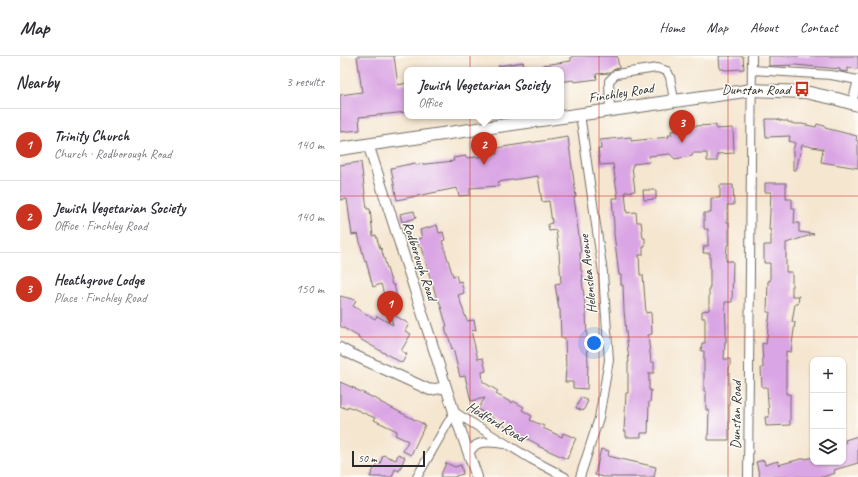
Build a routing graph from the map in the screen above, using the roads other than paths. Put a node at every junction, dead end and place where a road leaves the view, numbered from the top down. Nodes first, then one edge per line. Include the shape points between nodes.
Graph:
1 (752, 56) edge
2 (752, 70) junction
3 (858, 80) edge
4 (752, 90) junction
5 (674, 100) junction
6 (855, 104) edge
7 (610, 110) junction
8 (580, 114) junction
9 (564, 116) edge
10 (545, 119) edge
11 (368, 144) junction
12 (340, 149) edge
13 (340, 348) edge
14 (446, 387) junction
15 (454, 412) junction
16 (508, 445) junction
17 (469, 453) junction
18 (417, 477) edge
19 (477, 477) edge
20 (564, 477) edge
21 (580, 477) edge
22 (748, 477) edge

1 - 2 street, Dunstan Road
2 - 3 street via 831,75
2 - 4 street, Dunstan Road
3 - 6 street
4 - 5 main road, Finchley Road
4 - 6 main road, Finchley Road via 805,92
4 - 22 street, Dunstan Road
5 - 7 main road, Finchley Road
5 - 7 street via 667,71 658,68 616,74 609,81
7 - 8 main road, Finchley Road
8 - 9 main road, Finchley Road
8 - 21 street, Helenslea Avenue via 602,273 609,360 599,418
10 - 11 main road, Finchley Road
11 - 12 main road, Finchley Road
11 - 14 street, Rodborough Road
13 - 14 street via 430,390
14 - 15 street, Hodford Road
15 - 16 street, Hodford Road
15 - 17 street
15 - 18 street
16 - 17 street via 484,443 477,445
16 - 20 street, Hodford Road
17 - 19 street

